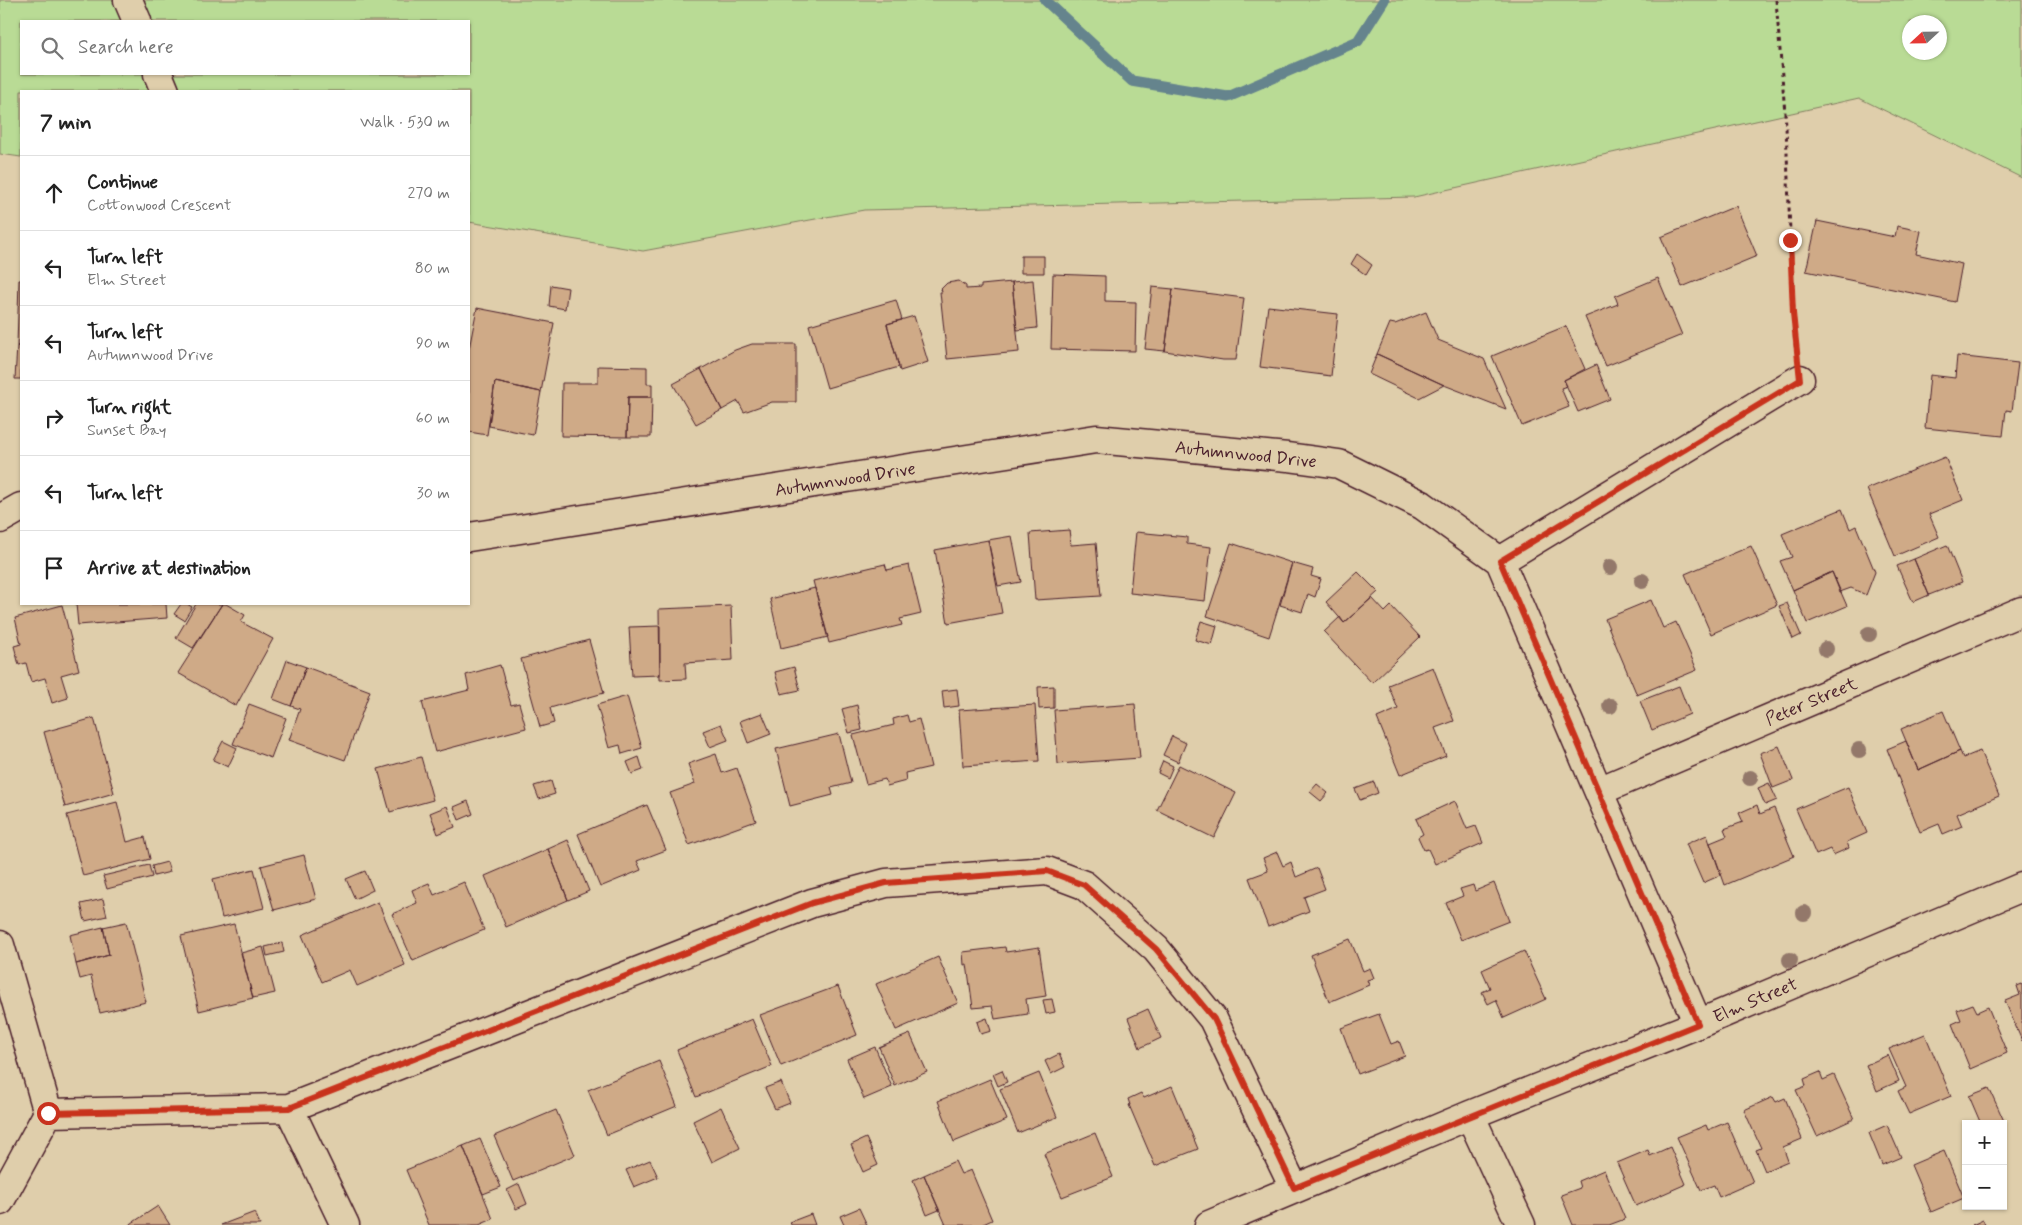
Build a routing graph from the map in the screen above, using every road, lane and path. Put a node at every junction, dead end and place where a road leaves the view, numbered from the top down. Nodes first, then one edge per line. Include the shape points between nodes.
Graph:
1 (128, 0) edge
2 (1776, 0) edge
3 (137, 20) edge
4 (158, 75) edge
5 (166, 90) edge
6 (1800, 380) joint
7 (20, 508) edge
8 (0, 519) edge
9 (470, 537) edge
10 (1500, 561) junction
11 (2022, 611) edge
12 (1600, 791) junction
13 (2022, 887) edge
14 (0, 945) edge
15 (1698, 1024) junction
16 (289, 1108) junction
17 (48, 1113) junction
18 (1470, 1115) junction
19 (1294, 1188) junction
20 (0, 1201) edge
21 (346, 1225) edge
22 (1209, 1225) edge
23 (1521, 1225) edge

1 - 3 street
2 - 6 path via 1786,126 1793,313
4 - 5 street
6 - 10 street
7 - 8 street
9 - 10 street, Autumnwood Drive via 1096,440 1339,464 1422,505
10 - 12 street
11 - 12 street, Peter Street
12 - 15 street
13 - 15 street, Elm Street
14 - 17 street
15 - 18 street, Elm Street
16 - 17 street
16 - 19 street via 812,903 886,883 1047,871 1084,885 1156,949 1214,1019
16 - 21 street
17 - 20 street
18 - 19 street, Elm Street
18 - 23 street
19 - 22 street, Elm Street

